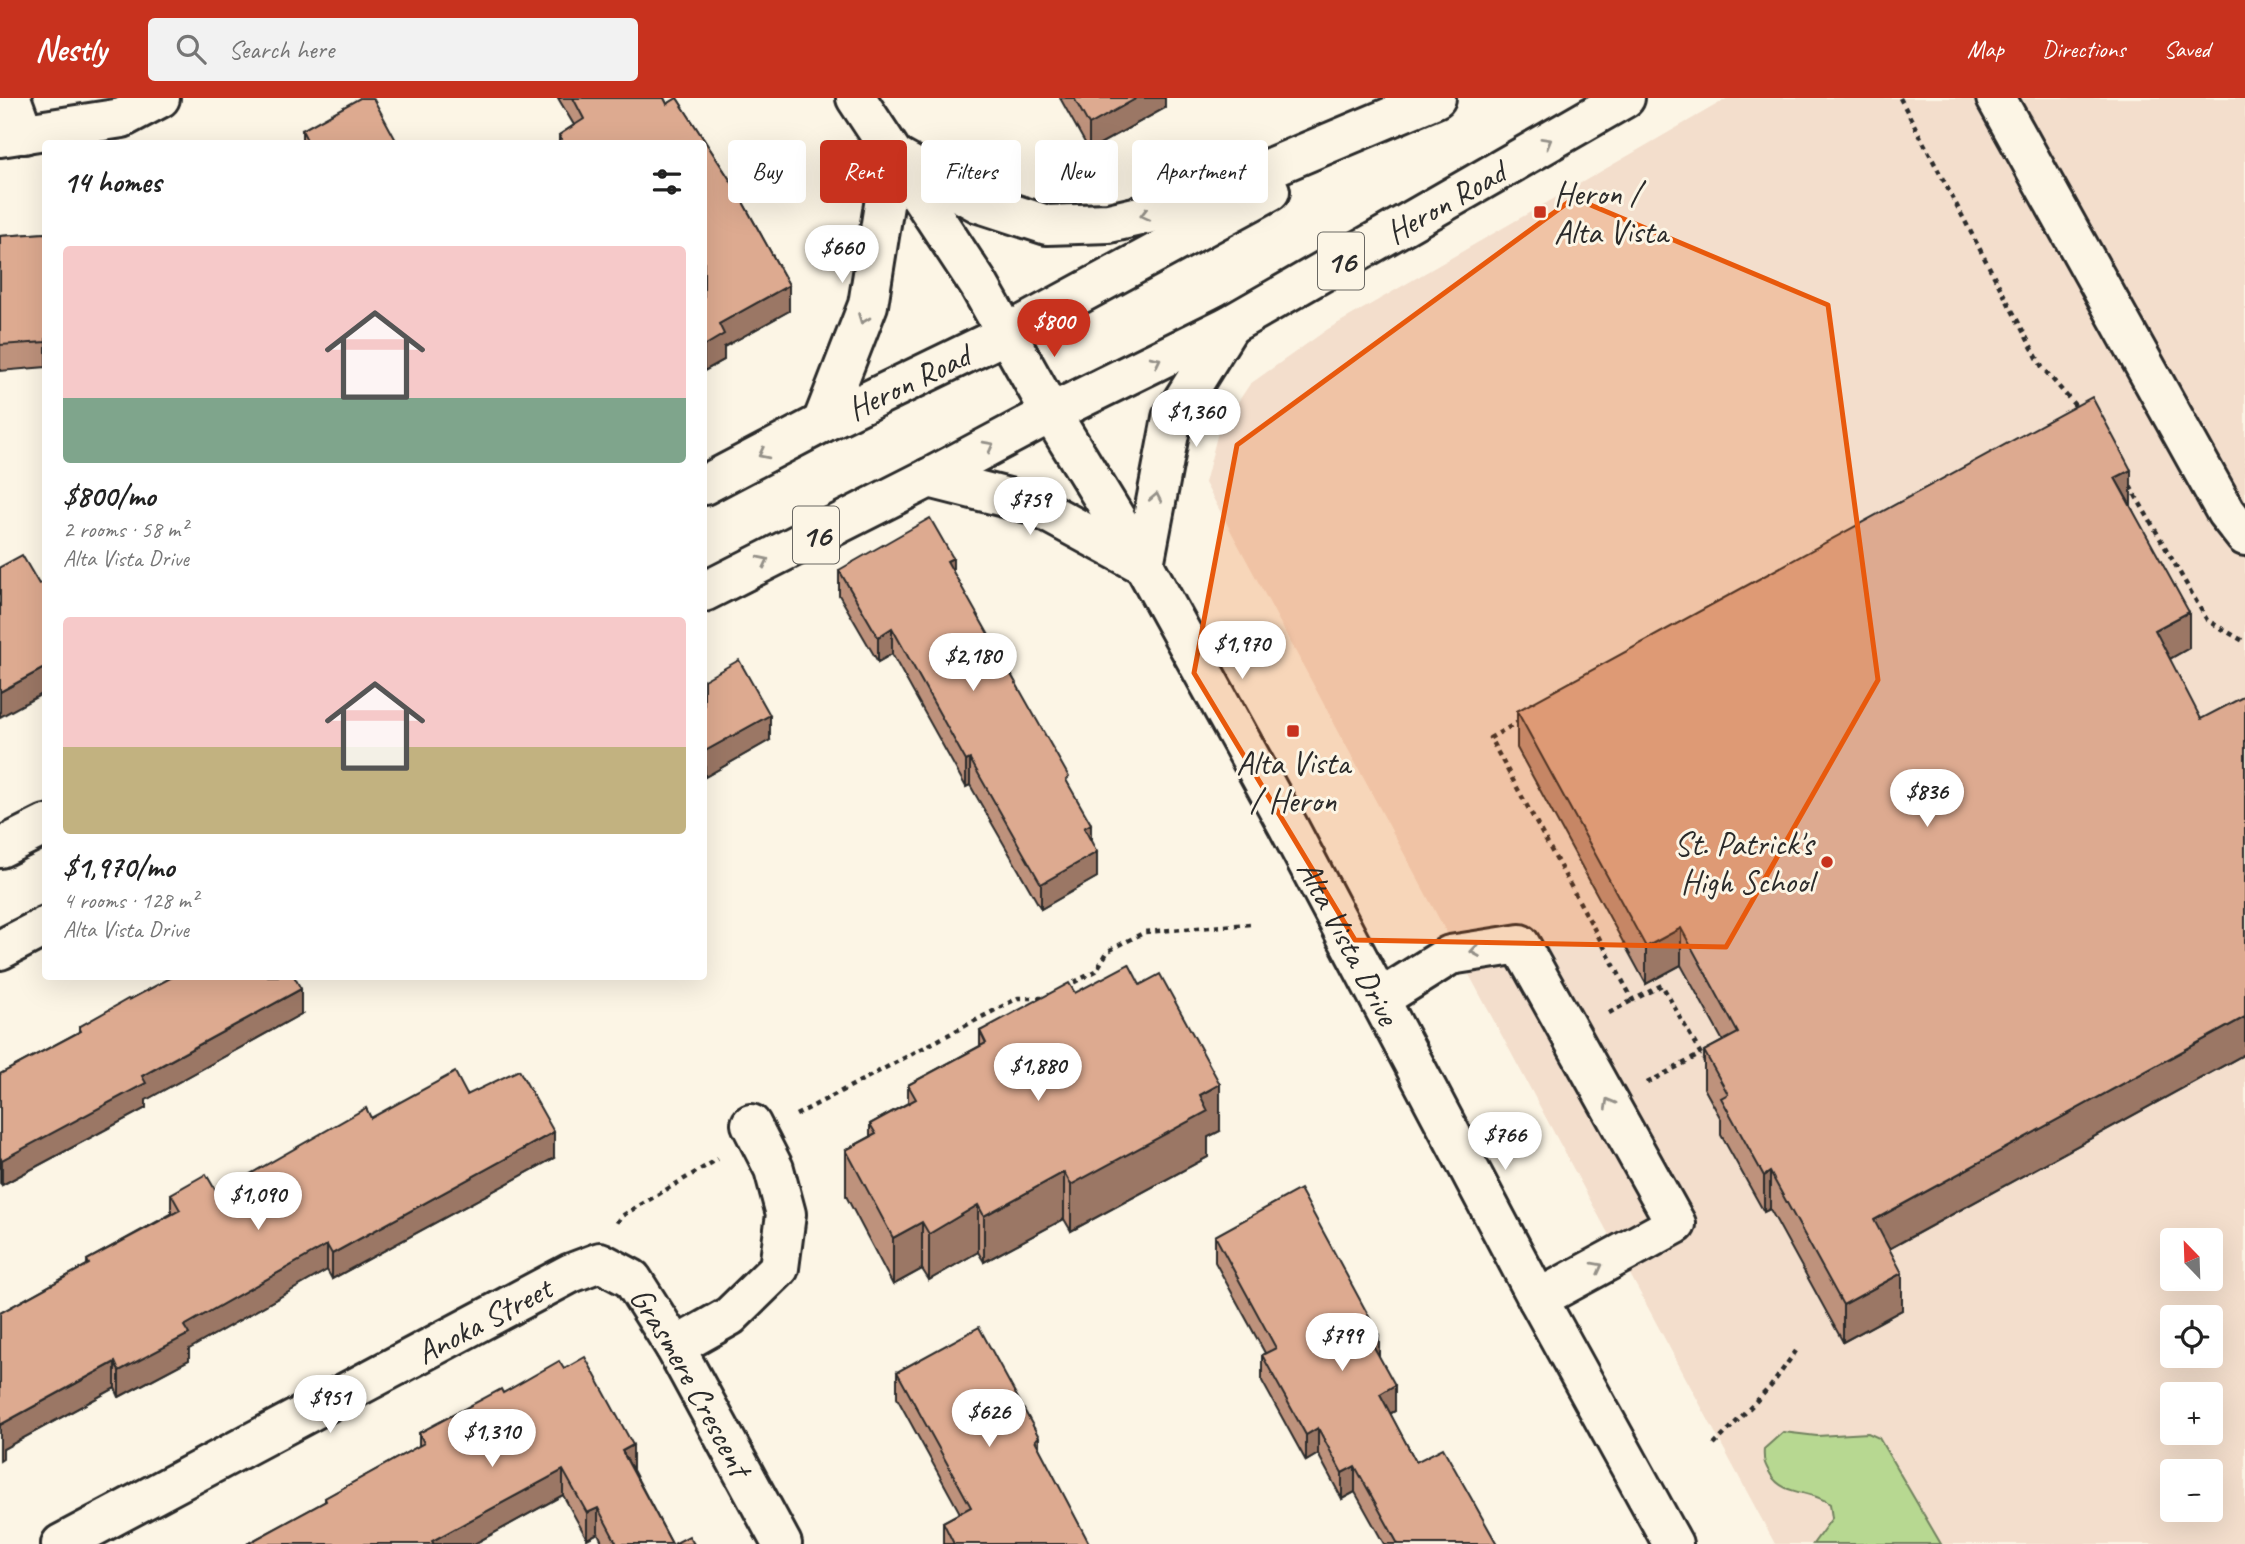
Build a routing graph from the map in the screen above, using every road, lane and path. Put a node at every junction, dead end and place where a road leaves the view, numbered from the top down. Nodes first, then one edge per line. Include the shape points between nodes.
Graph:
1 (11, 98) edge
2 (160, 98) edge
3 (856, 98) edge
4 (1436, 98) edge
5 (1444, 98) edge
6 (1625, 98) edge
7 (1900, 98) edge
8 (1996, 98) edge
9 (12, 135) edge
10 (883, 140) edge
11 (907, 163) edge
12 (907, 177) edge
13 (884, 203) edge
14 (1230, 325) junction
15 (1006, 334) junction
16 (2079, 410) edge
17 (1051, 413) junction
18 (822, 423) junction
19 (2124, 477) edge
20 (929, 478) junction
21 (707, 483) edge
22 (2245, 536) edge
23 (1144, 565) junction
24 (707, 590) edge
25 (2245, 642) edge
26 (1526, 718) edge
27 (42, 827) edge
28 (0, 848) edge
29 (1251, 924) dead end
30 (42, 928) edge
31 (0, 950) edge
32 (1380, 999) junction
33 (1633, 1000) junction
34 (1607, 1014) dead end
35 (1701, 1054) junction
36 (1712, 1075) edge
37 (1610, 1104) junction
38 (754, 1130) junction
39 (586, 1268) junction
40 (1538, 1299) junction
41 (675, 1347) junction
42 (1797, 1351) dead end
43 (1714, 1445) dead end
44 (61, 1544) edge
45 (782, 1544) edge
46 (1673, 1544) edge

1 - 9 main road
2 - 9 main road via 122,118
3 - 10 main road, Alta Vista Drive
4 -> 11 main road via 1174,208 1110,223 1047,225 979,203
5 - 15 main road, Heron Road
14 -> 6 main road, Heron Road / 16
7 - 16 path via 2042,367
8 - 22 main road via 2226,512
12 - 15 main road, Alta Vista Drive
13 -> 18 main road via 868,305
17 -> 14 main road, Heron Road / 16
23 -> 14 main road via 1172,418
15 - 17 main road, Alta Vista Drive
15 - 18 main road, Heron Road
20 -> 17 main road, Heron Road / 16
17 - 23 main road, Alta Vista Drive
18 -> 21 main road, Heron Road
19 - 25 path via 2207,620
20 - 23 main road via 1031,504
24 -> 20 main road, Heron Road / 16
23 - 32 main road, Alta Vista Drive
26 - 33 path via 1490,738
27 - 28 main road
29 - 38 path via 1145,932 1108,951 1096,971 1044,998 1018,998
30 - 31 main road
37 -> 32 main road via 1520,944 1450,955
32 - 40 main road, Alta Vista Drive
33 - 34 path
33 - 35 path via 1662,985
35 - 36 path
35 - 37 path
40 -> 37 main road via 1676,1224
38 - 39 path via 620,1217
38 - 41 main road via 774,1168 786,1214 779,1268 730,1316
39 - 41 main road, Grasmere Crescent via 632,1279
39 - 44 main road, Anoka Street
40 - 46 main road, Alta Vista Drive
41 - 45 main road, Grasmere Crescent
42 - 43 path via 1771,1386

